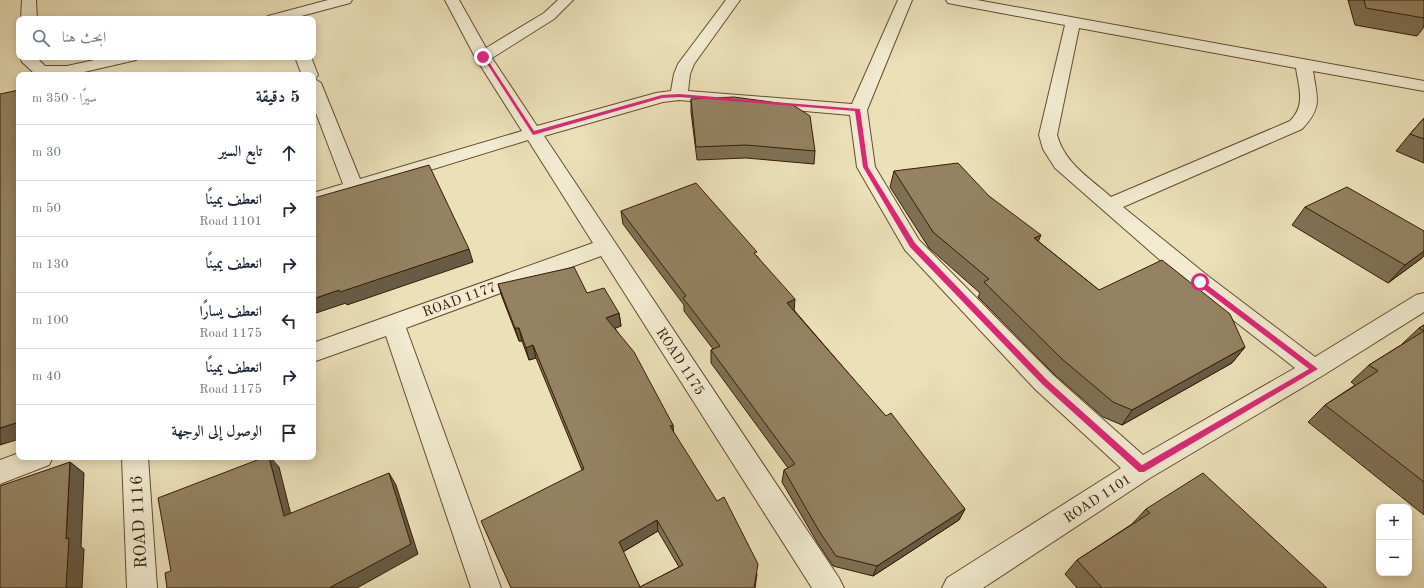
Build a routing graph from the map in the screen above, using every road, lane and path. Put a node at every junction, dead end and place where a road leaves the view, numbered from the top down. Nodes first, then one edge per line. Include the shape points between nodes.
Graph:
1 (29, 0) edge
2 (345, 0) edge
3 (452, 0) edge
4 (566, 0) edge
5 (733, 0) edge
6 (905, 0) edge
7 (953, 0) edge
8 (29, 16) edge
9 (289, 16) edge
10 (1073, 22) junction
11 (483, 57) junction
12 (29, 60) edge
13 (304, 60) edge
14 (1304, 63) junction
15 (121, 64) edge
16 (309, 72) edge
17 (1424, 86) edge
18 (316, 92) edge
19 (679, 96) junction
20 (858, 110) junction
21 (533, 133) junction
22 (354, 188) junction
23 (316, 199) edge
24 (1109, 206) junction
25 (606, 246) junction
26 (1424, 301) edge
27 (393, 323) junction
28 (316, 352) edge
29 (1314, 369) junction
30 (32, 460) edge
31 (135, 460) edge
32 (1141, 470) junction
33 (0, 472) edge
34 (142, 588) edge
35 (486, 588) edge
36 (829, 588) edge
37 (957, 588) edge

1 - 8 street
2 - 9 street
3 - 11 street, ROAD 1175
4 - 11 street via 549,16
5 - 19 street via 686,64
6 - 20 street
7 - 10 street
10 - 14 street
10 - 24 street via 1048,135 1052,149 1062,164
11 - 21 street, ROAD 1175
12 - 15 street via 41,71 67,71
13 - 16 street
14 - 17 street
14 - 24 street via 1309,105 1306,115 1296,125
18 - 22 street
19 - 20 street
19 - 21 street via 646,100
20 - 32 street via 866,167 912,245 1044,382
21 - 22 street
21 - 25 street, ROAD 1175
22 - 23 street
24 - 29 street via 1200,282
25 - 27 street, ROAD 1177
25 - 36 street, ROAD 1175
26 - 29 street, ROAD 1101
27 - 28 street, ROAD 1177
27 - 35 street
29 - 32 street, ROAD 1101
30 - 33 street
31 - 34 street, ROAD 1116
32 - 37 street, ROAD 1101

